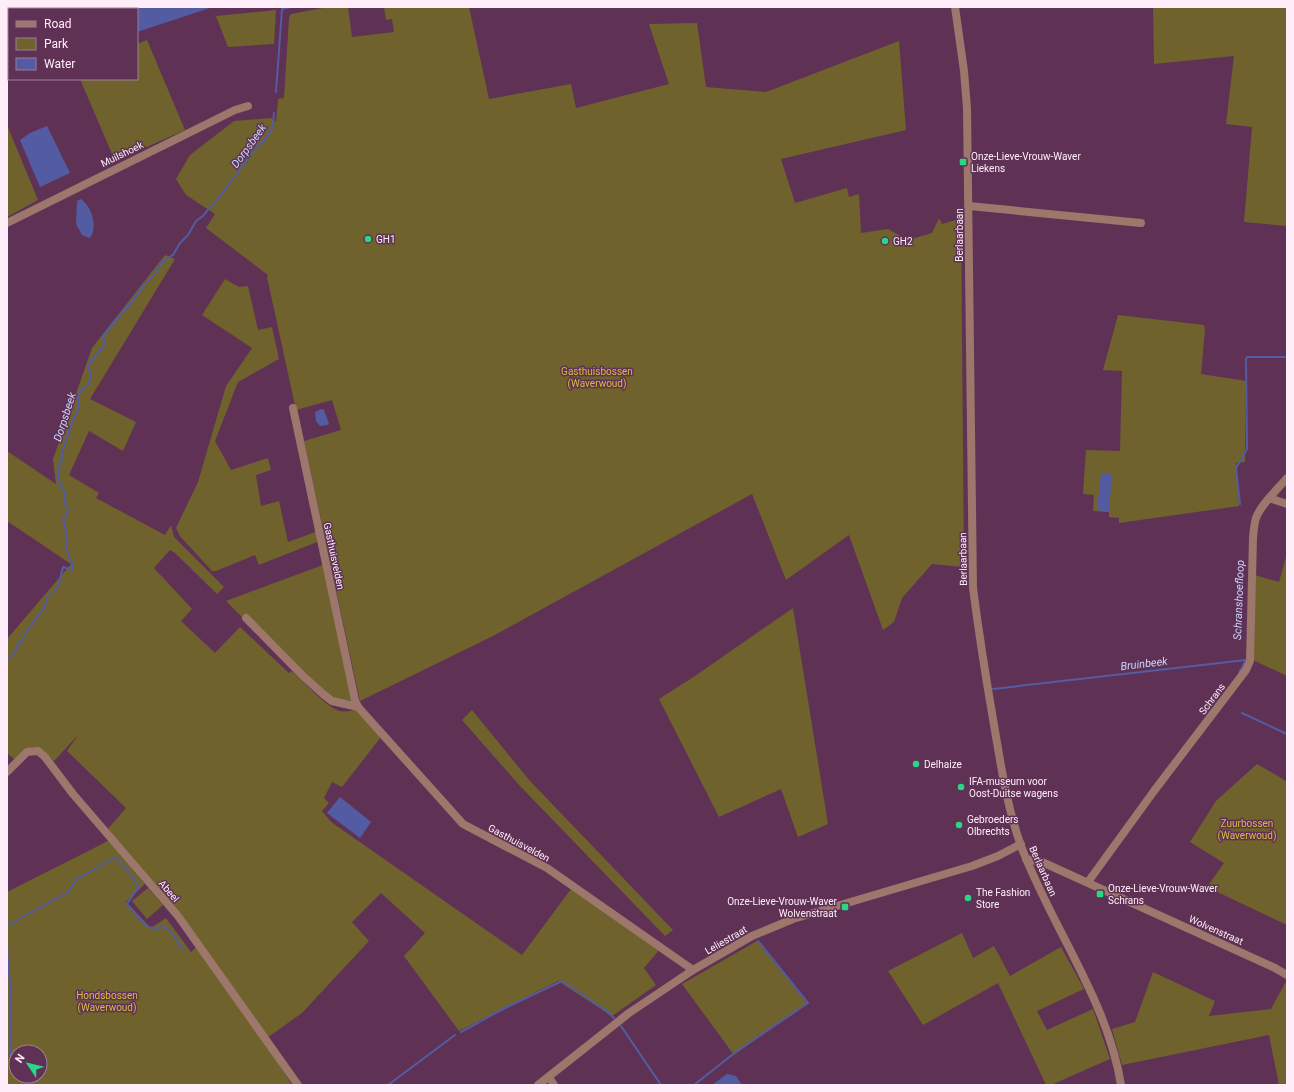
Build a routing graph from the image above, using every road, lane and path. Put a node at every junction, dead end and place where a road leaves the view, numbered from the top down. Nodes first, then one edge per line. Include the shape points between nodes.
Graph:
1 (955, 7) edge
2 (248, 106) dead end
3 (969, 206) junction
4 (7, 222) edge
5 (1141, 223) dead end
6 (293, 408) dead end
7 (1287, 478) edge
8 (1269, 498) junction
9 (1287, 504) edge
10 (246, 618) dead end
11 (358, 707) junction
12 (7, 772) edge
13 (1020, 844) junction
14 (1026, 859) junction
15 (1088, 882) junction
16 (694, 970) junction
17 (1287, 975) edge
18 (548, 1077) junction
19 (298, 1085) edge
20 (538, 1085) edge
21 (554, 1085) edge
22 (1121, 1085) edge

1 - 3 street, Berlaarbaan via 967,108
2 - 4 street, Muilshoek via 228,113
3 - 5 street
3 - 13 street, Berlaarbaan via 973,588 1003,778
6 - 11 street, Gasthuisvelden
7 - 8 street, Schrans
8 - 9 street
8 - 15 street, Schrans via 1256,517 1253,537 1250,661 1246,670
10 - 11 street via 322,694 332,701
11 - 16 street, Gasthuisvelden via 463,824 547,868
12 - 19 street, Abeel via 27,752 38,751 45,757 73,794 178,916
13 - 14 street, Berlaarbaan
13 - 16 street, Leliestraat via 972,866 794,919 752,936
14 - 15 street, Wolvenstraat via 1042,862
14 - 22 street, Berlaarbaan via 1106,1025
15 - 17 street, Wolvenstraat
16 - 18 street, Leliestraat via 629,1013
18 - 20 street, Leliestraat
18 - 21 street

